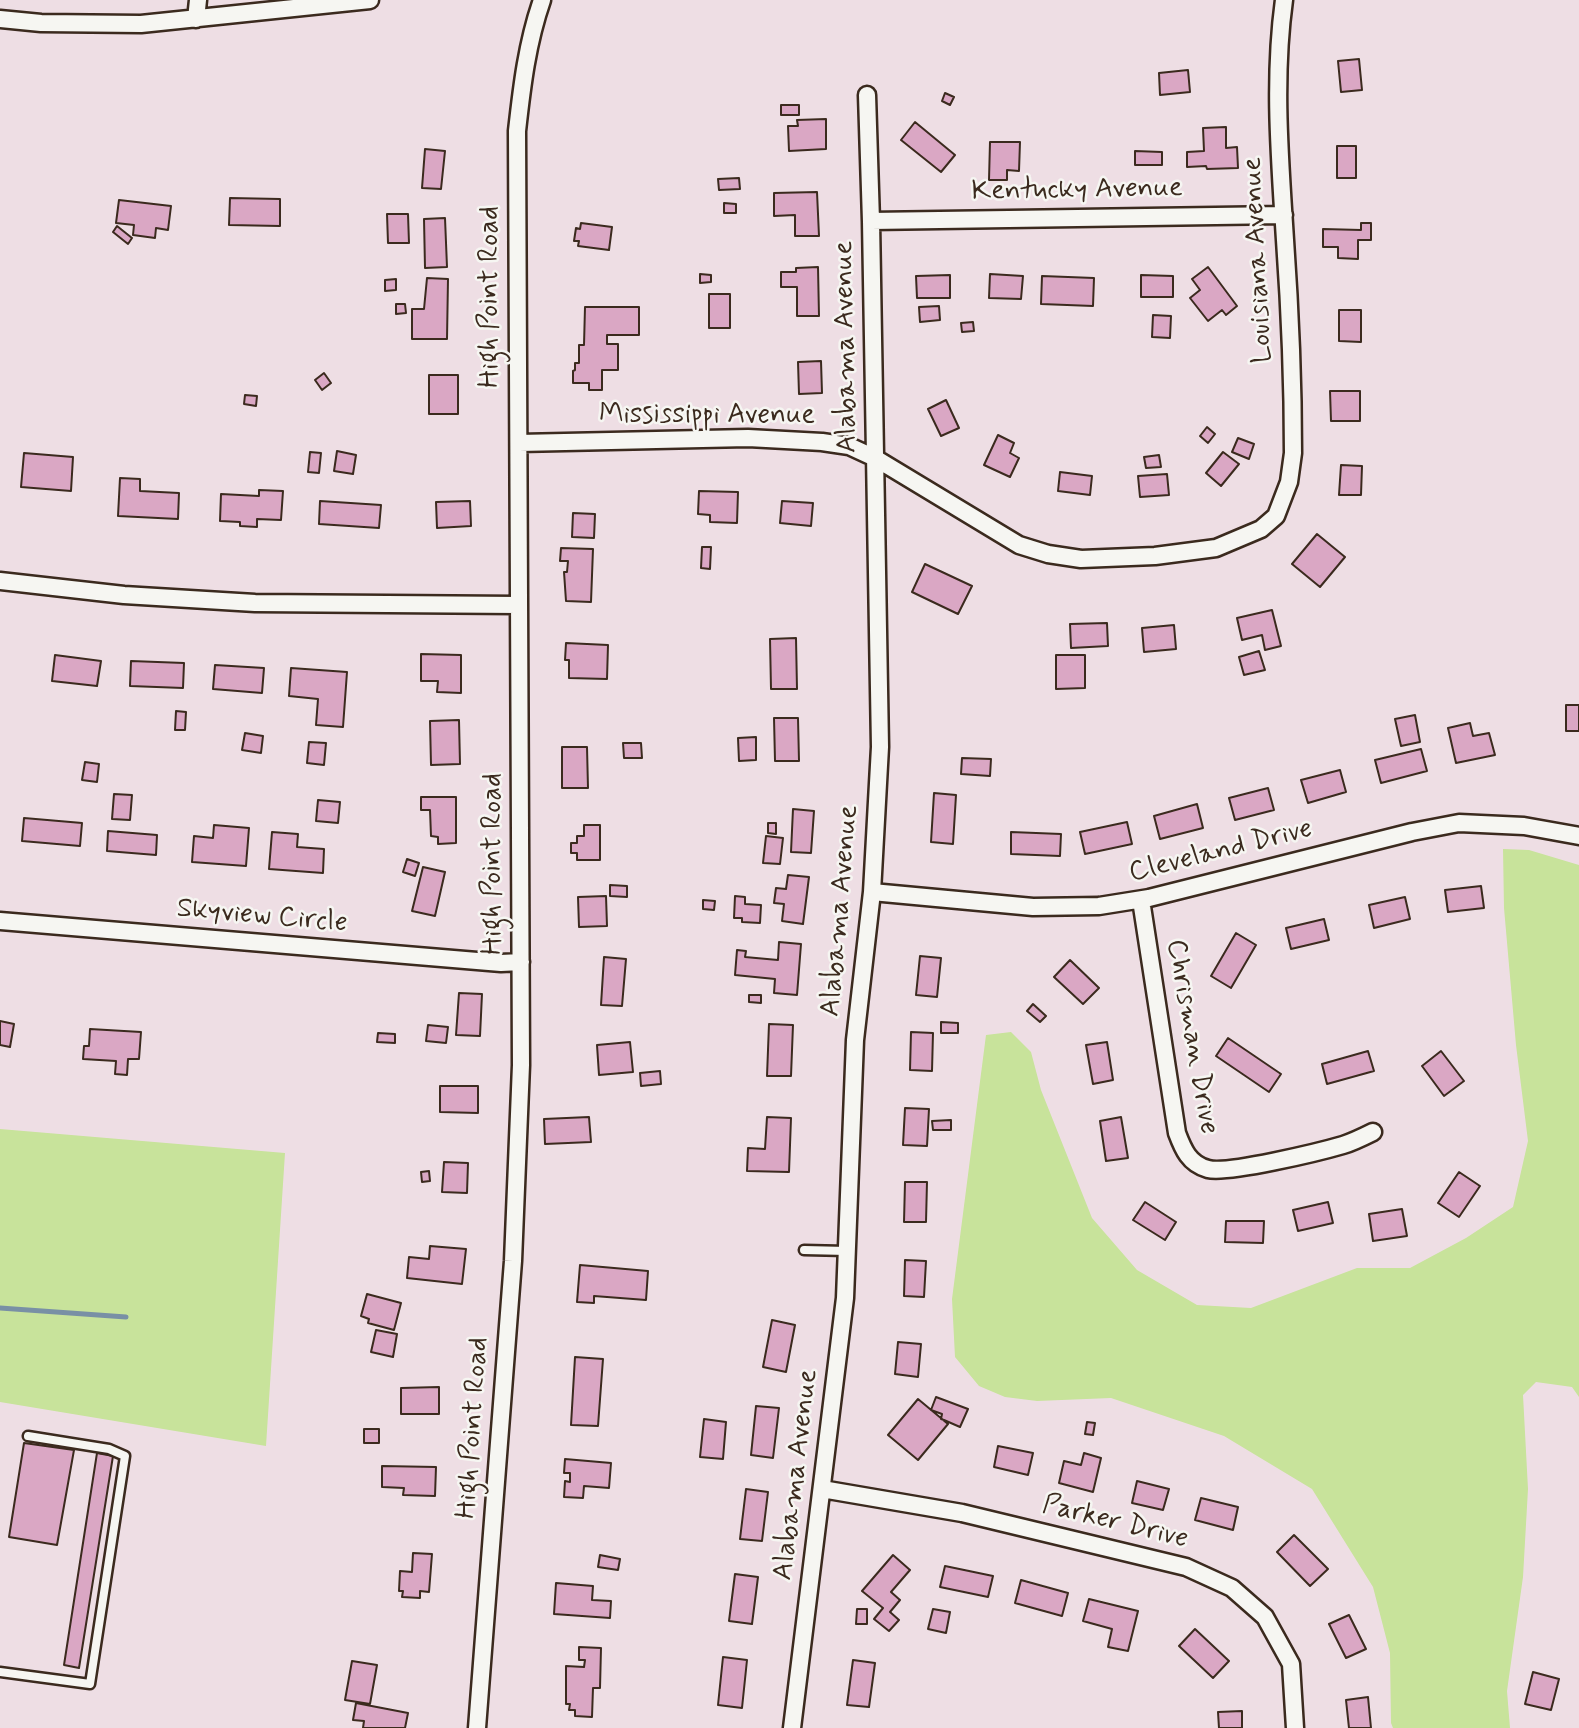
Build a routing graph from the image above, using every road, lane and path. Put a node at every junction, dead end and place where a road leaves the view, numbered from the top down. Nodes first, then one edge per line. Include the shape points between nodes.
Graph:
1 (198, 0) edge
2 (370, 0) edge
3 (542, 0) edge
4 (1284, 0) edge
5 (0, 19) edge
6 (196, 19) junction
7 (867, 95) dead end
8 (1284, 215) junction
9 (872, 221) junction
10 (519, 443) junction
11 (875, 458) junction
12 (1276, 516) joint
13 (0, 580) edge
14 (518, 606) junction
15 (1579, 836) edge
16 (872, 892) junction
17 (1141, 900) junction
18 (0, 921) edge
19 (521, 962) junction
20 (1373, 1132) dead end
21 (804, 1250) dead end
22 (847, 1251) junction
23 (28, 1436) dead end
24 (822, 1489) junction
25 (0, 1672) edge
26 (477, 1728) edge
27 (792, 1728) edge
28 (1295, 1728) edge

1 - 6 street
2 - 6 street
3 - 10 street, High Point Road via 523,77 517,131
4 - 8 street, Louisiana Avenue via 1277,87
5 - 6 street via 94,24
7 - 9 street, Alabama Avenue
8 - 9 street, Kentucky Avenue
8 - 12 street, Louisiana Avenue via 1293,453 1289,482
9 - 11 street, Alabama Avenue
10 - 11 street, Mississippi Avenue via 748,438 849,446
10 - 14 street, High Point Road
11 - 12 street, Mississippi Avenue via 1019,545 1048,554 1102,558 1216,548 1261,529
11 - 16 street, Alabama Avenue via 880,747
13 - 14 street via 135,596 255,603
14 - 19 street, High Point Road
15 - 17 street, Cleveland Drive via 1524,826 1459,823
16 - 17 street, Cleveland Drive via 1033,907
16 - 22 street, Alabama Avenue via 855,1040
17 - 20 street, Chrisman Drive via 1177,1133 1193,1162 1208,1169 1238,1168 1343,1145
18 - 19 street, Skyview Circle
19 - 26 street, High Point Road via 513,1256
21 - 22 lane
22 - 24 street, Alabama Avenue
23 - 25 lane via 109,1449 125,1456 90,1684
24 - 27 street, Alabama Avenue
24 - 28 street, Parker Drive via 962,1513 1186,1567 1231,1588 1265,1617 1292,1664

